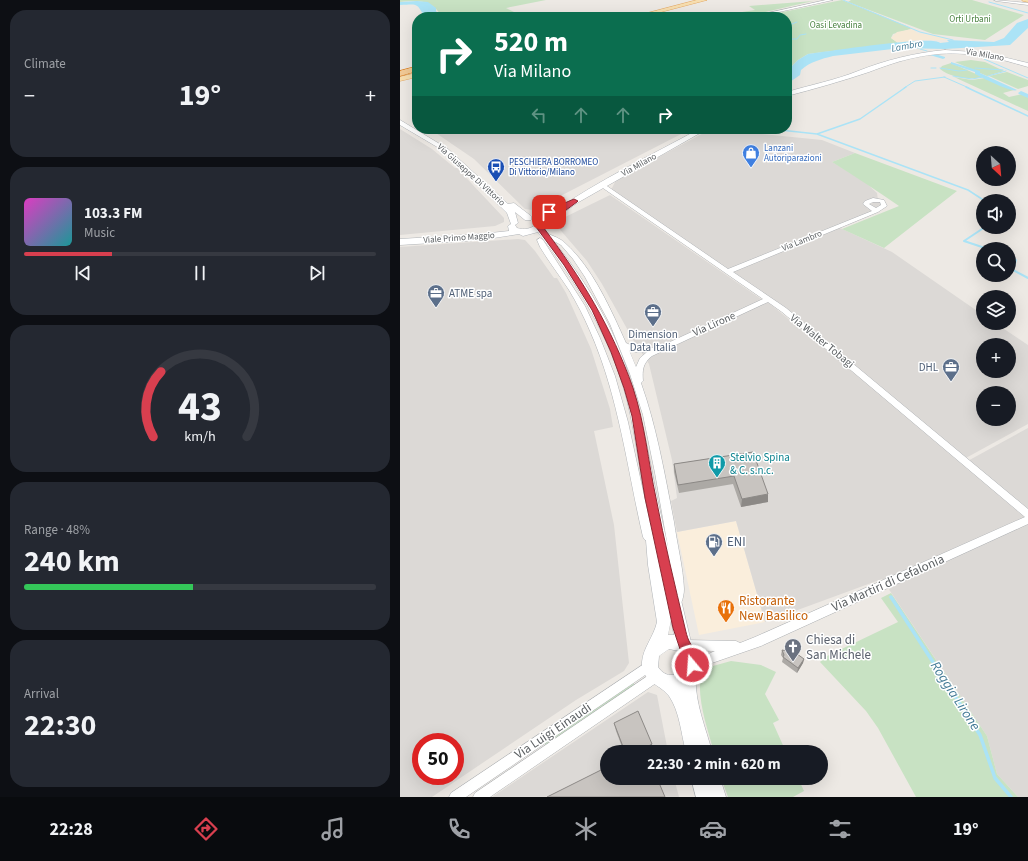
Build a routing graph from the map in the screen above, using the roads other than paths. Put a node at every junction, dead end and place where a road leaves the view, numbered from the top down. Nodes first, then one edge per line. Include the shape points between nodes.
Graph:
1 (673, 0) edge
2 (697, 0) edge
3 (704, 0) edge
4 (831, 0) edge
5 (996, 0) edge
6 (1024, 0) edge
7 (1028, 0) edge
8 (688, 4) junction
9 (1028, 4) edge
10 (666, 7) junction
11 (673, 11) joint
12 (647, 12) edge
13 (655, 12) edge
14 (669, 12) edge
15 (775, 12) edge
16 (1028, 65) edge
17 (412, 70) edge
18 (400, 72) edge
19 (412, 76) edge
20 (400, 79) edge
21 (792, 92) edge
22 (400, 119) edge
23 (400, 122) edge
24 (412, 125) edge
25 (412, 129) edge
26 (420, 134) edge
27 (428, 134) edge
28 (695, 134) edge
29 (602, 185) junction
30 (574, 201) junction
31 (876, 211) dead end
32 (529, 218) junction
33 (517, 228) junction
34 (541, 232) junction
35 (400, 238) edge
36 (400, 242) edge
37 (729, 271) junction
38 (769, 299) junction
39 (621, 344) junction
40 (659, 348) junction
41 (640, 391) junction
42 (651, 498) junction
43 (1028, 514) edge
44 (1028, 520) edge
45 (653, 556) junction
46 (675, 611) junction
47 (684, 645) junction
48 (748, 645) junction
49 (657, 669) junction
50 (690, 670) junction
51 (692, 745) edge
52 (702, 745) edge
53 (702, 785) edge
54 (713, 785) edge
55 (455, 797) edge
56 (479, 797) edge
57 (705, 797) edge
58 (717, 797) edge

1 - 8 main road
1 - 10 main road via 673,4
2 - 8 main road
3 - 8 main road
4 - 15 street
5 - 9 street
6 - 7 main road
8 - 10 main road
8 - 11 main road
8 - 13 main road
10 - 12 main road
11 - 14 main road
16 - 21 main road, Via Milano via 982,53 941,51 914,54
17 - 18 highway
19 - 20 main road
22 - 24 main road
23 - 25 main road, Via Giuseppe Di Vittorio
26 - 33 main road, Via Giuseppe Di Vittorio via 450,154 511,212
27 - 32 main road, Via Giuseppe Di Vittorio via 456,151 517,211
28 - 29 main road, Via Milano
29 - 30 main road, Via Milano
29 - 37 street, Via Walter Tobagi
30 - 32 main road, Via Milano
30 - 34 main road, Via Milano
31 - 37 street, Via Lambro
32 - 33 main road
32 - 34 main road, Via Giuseppe Di Vittorio via 538,220
33 - 34 main road, Via Giuseppe Di Vittorio
33 - 35 main road, Viale Primo Maggio
33 - 36 main road, Viale Primo Maggio via 493,236
34 - 39 street, Via Giuseppe Di Vittorio via 563,244 574,258 598,295
34 - 42 main road, Via Giuseppe Di Vittorio via 561,256 596,310 621,367 637,416
34 - 45 street, Via Giuseppe Di Vittorio via 547,253 581,305 604,356 623,415 634,477
37 - 38 street, Via Walter Tobagi
38 - 40 street, Via Lirone
38 - 43 street, Via Walter Tobagi via 840,355
39 - 40 street, Via Lirone via 636,350
39 - 41 street, Via Giuseppe Di Vittorio
40 - 41 street, Via Lirone via 640,361
41 - 46 street, Via Giuseppe Di Vittorio via 651,429 677,570 679,590
42 - 45 main road, Via Giuseppe Di Vittorio
42 - 46 main road, Via Giuseppe Di Vittorio
44 - 48 street, Via Martiri di Cefalonia
45 - 49 main road, Via Giuseppe Di Vittorio via 664,620
46 - 47 main road, Via Giuseppe Di Vittorio
47 - 48 street, Via Martiri di Cefalonia
47 - 49 main road via 667,642
47 - 50 main road, Via Giuseppe Di Vittorio via 691,654
48 - 50 street, Via Martiri di Cefalonia via 718,655
49 - 50 main road via 678,682
49 - 51 main road via 676,692
49 - 55 street, Via Luigi Einaudi
49 - 56 street, Via Luigi Einaudi
50 - 52 main road, Via Giuseppe Di Vittorio via 690,700
53 - 57 main road
54 - 58 main road

